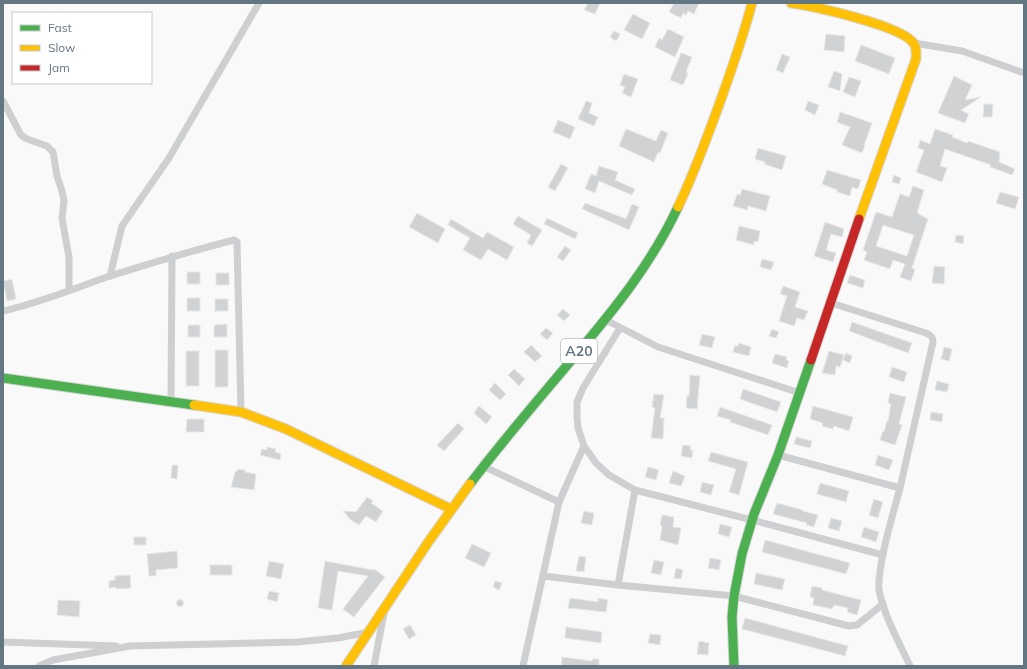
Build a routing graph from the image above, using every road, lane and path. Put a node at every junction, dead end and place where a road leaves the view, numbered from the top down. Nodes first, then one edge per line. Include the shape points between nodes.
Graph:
1 (259, 3) edge
2 (752, 3) edge
3 (791, 3) edge
4 (914, 43) junction
5 (1024, 73) edge
6 (3, 101) edge
7 (172, 256) junction
8 (110, 276) junction
9 (69, 290) junction
10 (831, 303) junction
11 (3, 311) edge
12 (606, 320) junction
13 (620, 328) junction
14 (3, 378) edge
15 (800, 393) junction
16 (172, 401) junction
17 (241, 412) junction
18 (584, 446) junction
19 (778, 456) junction
20 (483, 466) junction
21 (900, 488) junction
22 (635, 490) junction
23 (559, 502) junction
24 (451, 509) junction
25 (752, 520) junction
26 (883, 555) junction
27 (543, 576) junction
28 (618, 585) junction
29 (734, 596) junction
30 (883, 604) junction
31 (385, 608) junction
32 (369, 632) junction
33 (3, 642) edge
34 (130, 646) junction
35 (39, 666) edge
36 (346, 666) edge
37 (374, 666) edge
38 (523, 666) edge
39 (734, 666) edge
40 (910, 666) edge

1 - 8 street via 169,158 122,226
2 - 12 street, A20 via 737,55 685,193 653,254
3 - 4 street via 854,16 902,34
4 - 5 street via 962,51
4 - 10 street via 915,65
6 - 9 street via 21,135 47,146 53,152 64,201 62,218 69,257
7 - 8 street
7 - 16 street
7 - 17 street via 234,240 237,242
8 - 9 street
9 - 11 street via 45,300
10 - 15 street
10 - 21 street via 930,334 933,339
12 - 13 street
12 - 20 street, A20
13 - 15 street via 658,347
13 - 18 street via 577,402 578,428
14 - 16 street
15 - 19 street
16 - 17 street
17 - 24 street via 286,429
18 - 22 street via 596,463 609,475
18 - 23 street
19 - 21 street
19 - 25 street
20 - 23 street
20 - 24 street, A20
21 - 26 street
22 - 25 street
22 - 28 street
23 - 27 street
24 - 31 street, A20
25 - 26 street
25 - 29 street via 744,544
26 - 30 street via 878,581
27 - 28 street
27 - 38 street
28 - 29 street
29 - 30 street via 849,626 857,625
29 - 39 street
30 - 40 street
31 - 32 street, A20
31 - 37 street
32 - 34 street via 297,642
32 - 36 street, A20
33 - 34 street
34 - 35 street via 53,660

